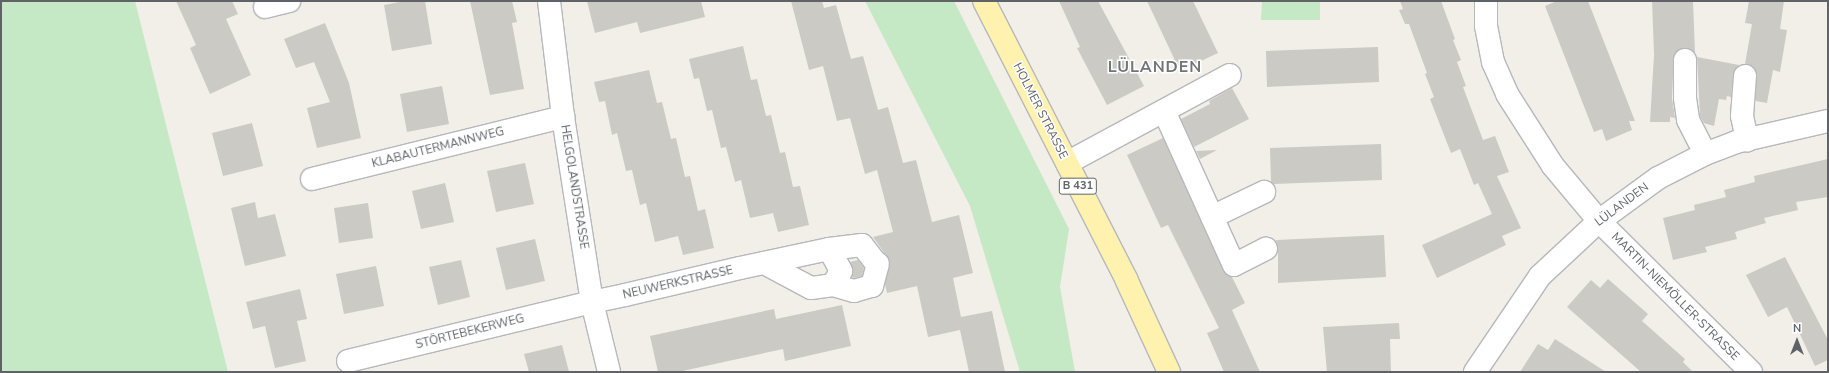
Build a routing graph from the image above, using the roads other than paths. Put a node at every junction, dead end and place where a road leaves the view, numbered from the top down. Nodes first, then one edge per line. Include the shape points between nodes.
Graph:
1 (289, 1) edge
2 (549, 1) edge
3 (984, 1) edge
4 (1486, 1) edge
5 (265, 7) dead end
6 (1685, 60) dead end
7 (1230, 75) dead end
8 (1745, 76) dead end
9 (1164, 111) junction
10 (563, 117) junction
11 (1828, 121) edge
12 (1747, 140) junction
13 (1705, 154) junction
14 (1067, 163) junction
15 (312, 179) dead end
16 (1264, 192) dead end
17 (1212, 217) junction
18 (1599, 222) junction
19 (829, 249) junction
20 (1266, 249) dead end
21 (764, 263) junction
22 (833, 286) junction
23 (592, 302) junction
24 (348, 361) dead end
25 (609, 372) edge
26 (1169, 372) edge
27 (1475, 372) edge
28 (1751, 372) edge

1 - 5 street
2 - 10 street, HELGOLANDSTRASSE
3 - 14 main road, HOLMER STRASSE / B 431
4 - 18 street, MARTIN-NIEMÖLLER-STRASSE via 1486,26 1493,62 1507,94 1553,166
6 - 13 street via 1688,120
7 - 9 street
8 - 12 street via 1742,116
9 - 14 street
9 - 17 street
10 - 15 street, KLABAUTERMANNWEG
10 - 23 street, HELGOLANDSTRASSE
11 - 12 street, LÜLANDEN
12 - 13 street, LÜLANDEN
13 - 18 street, LÜLANDEN via 1658,178
14 - 26 main road, HOLMER STRASSE / B 431 via 1127,281
16 - 17 street
17 - 20 street via 1234,265
18 - 27 street, LÜLANDEN via 1540,276
18 - 28 street, MARTIN-NIEMÖLLER-STRASSE
19 - 21 street, NEUWERKSTRASSE
19 - 22 street via 841,270
19 - 22 street, NEUWERKSTRASSE via 862,245 878,264 872,286 854,291
21 - 22 street via 811,288
21 - 23 street, NEUWERKSTRASSE
23 - 24 street, STÖRTEBEKERWEG
23 - 25 street, HELGOLANDSTRASSE

